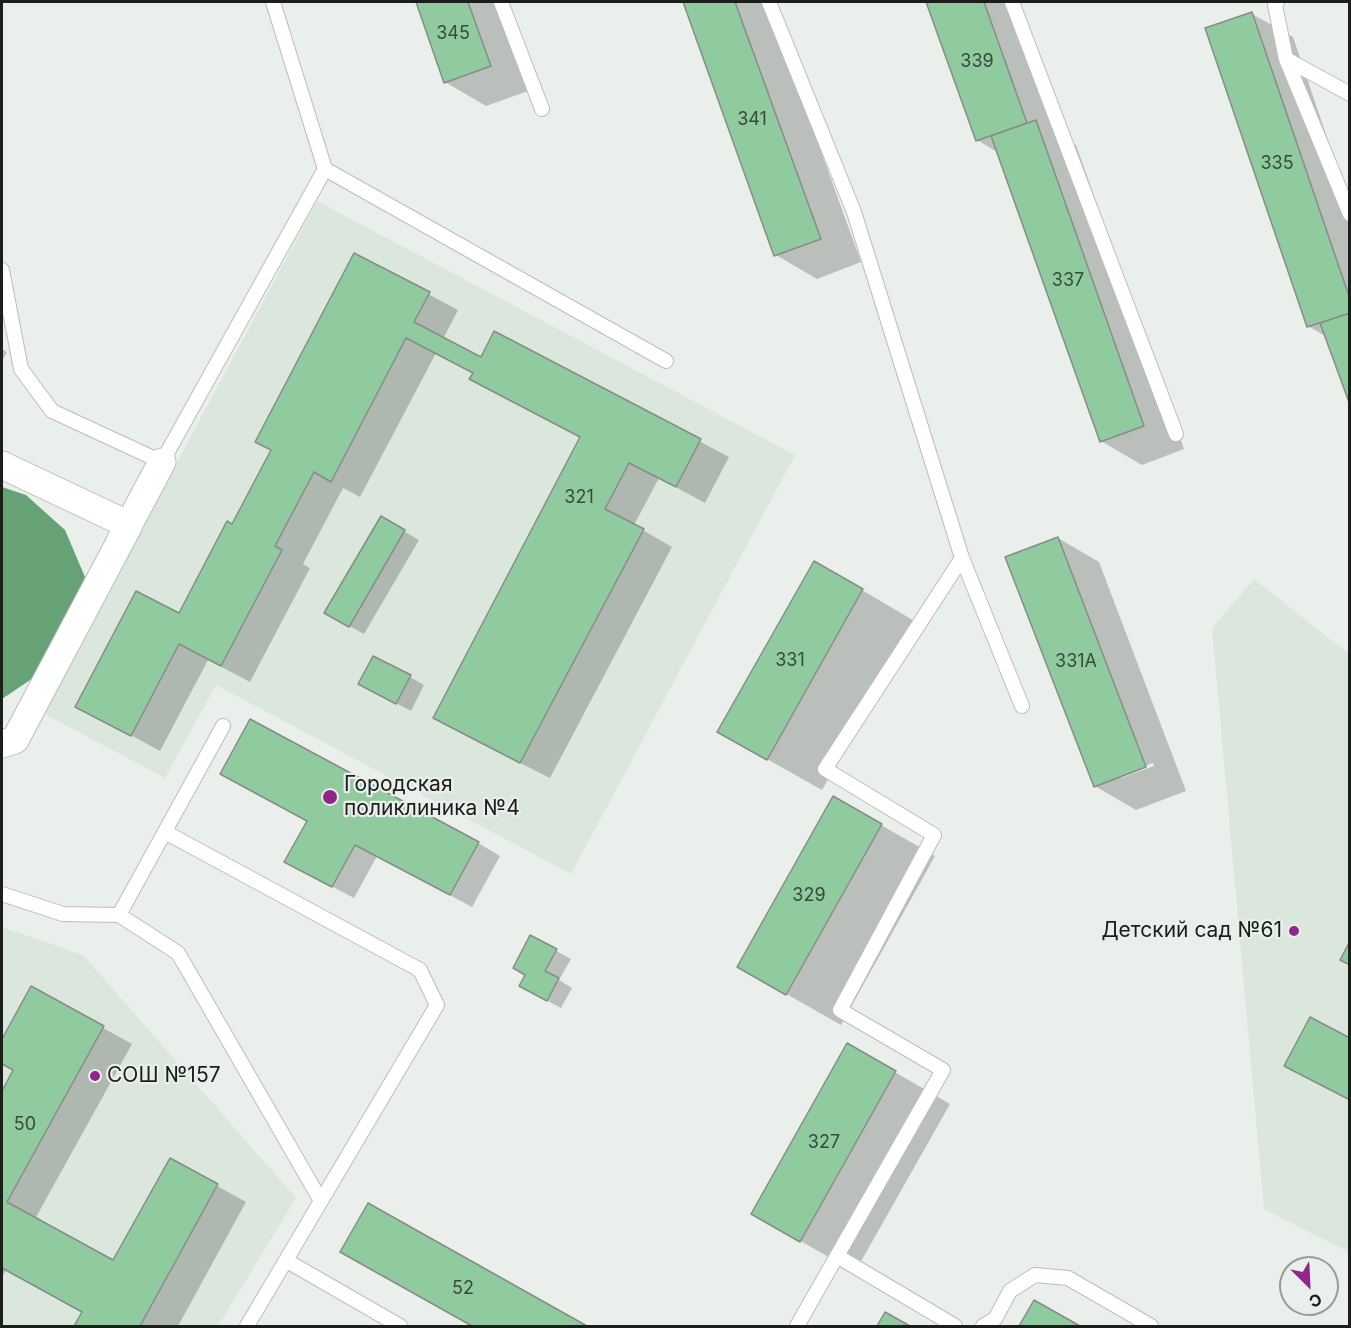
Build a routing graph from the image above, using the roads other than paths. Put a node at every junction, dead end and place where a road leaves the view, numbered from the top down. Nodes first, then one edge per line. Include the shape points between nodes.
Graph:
1 (273, 2) edge
2 (501, 2) edge
3 (769, 2) edge
4 (1012, 2) edge
5 (1277, 2) edge
6 (1286, 59) junction
7 (1350, 94) edge
8 (542, 109) dead end
9 (325, 169) junction
10 (1350, 214) edge
11 (2, 270) edge
12 (666, 361) dead end
13 (1176, 434) dead end
14 (162, 462) junction
15 (2, 465) edge
16 (129, 525) junction
17 (962, 558) junction
18 (1022, 706) dead end
19 (223, 726) dead end
20 (2, 744) edge
21 (165, 832) junction
22 (2, 894) edge
23 (119, 915) junction
24 (321, 1201) junction
25 (837, 1256) junction
26 (287, 1260) junction
27 (247, 1326) edge
28 (400, 1326) edge
29 (797, 1326) edge
30 (956, 1326) edge
31 (983, 1326) edge
32 (1151, 1326) edge

1 - 9 lane
2 - 8 lane
3 - 17 lane via 854,213
4 - 13 lane
5 - 6 lane
6 - 7 lane
6 - 10 lane
9 - 12 lane
9 - 14 lane
11 - 14 lane via 21,369 52,411
14 - 16 street
15 - 16 street
16 - 20 street via 15,740
17 - 18 lane
17 - 25 lane via 825,769 934,835 840,1010 943,1070
19 - 21 lane
21 - 23 lane
21 - 24 lane via 420,970 437,1005
22 - 23 lane via 63,914
23 - 24 lane via 178,953
24 - 26 lane
25 - 29 lane
25 - 30 lane
26 - 27 lane
26 - 28 lane
31 - 32 lane via 995,1319 1010,1291 1035,1275 1068,1278

